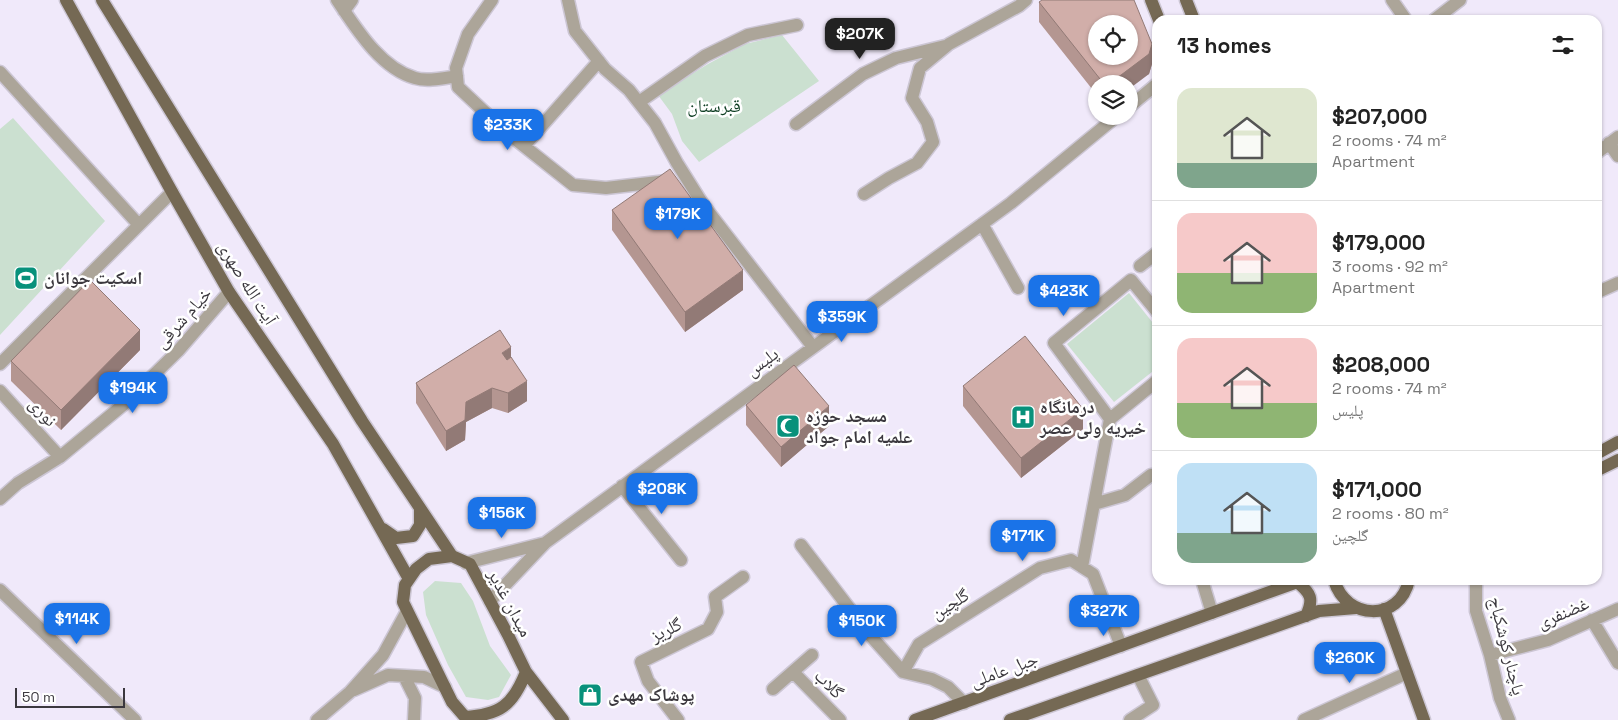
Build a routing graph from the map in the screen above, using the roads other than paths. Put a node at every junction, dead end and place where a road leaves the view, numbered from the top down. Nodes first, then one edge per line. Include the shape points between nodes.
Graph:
1 (66, 0) edge
2 (102, 0) edge
3 (337, 0) edge
4 (352, 0) edge
5 (492, 0) edge
6 (568, 0) edge
7 (1026, 0) edge
8 (1151, 0) edge
9 (1186, 0) edge
10 (1392, 0) edge
11 (1460, 0) edge
12 (344, 11) junction
13 (1157, 15) edge
14 (1192, 15) edge
15 (1402, 15) edge
16 (1440, 15) edge
17 (796, 25) dead end
18 (950, 44) junction
19 (599, 61) junction
20 (0, 72) edge
21 (457, 76) junction
22 (1152, 88) edge
23 (1138, 100) edge
24 (639, 102) junction
25 (796, 124) dead end
26 (1106, 125) edge
27 (1614, 140) edge
28 (524, 146) junction
29 (1602, 148) edge
30 (1618, 156) edge
31 (686, 177) junction
32 (172, 192) junction
33 (864, 194) dead end
34 (982, 224) junction
35 (139, 225) junction
36 (1152, 257) edge
37 (1140, 266) dead end
38 (1618, 283) edge
39 (1018, 288) dead end
40 (1602, 290) edge
41 (229, 292) junction
42 (1152, 306) edge
43 (813, 347) junction
44 (0, 364) edge
45 (1152, 385) edge
46 (0, 390) edge
47 (1110, 419) junction
48 (1618, 442) edge
49 (1602, 451) edge
50 (60, 457) junction
51 (1618, 460) edge
52 (1602, 468) edge
53 (1151, 475) dead end
54 (622, 486) junction
55 (0, 499) edge
56 (1094, 504) junction
57 (420, 508) junction
58 (381, 528) junction
59 (544, 543) junction
60 (801, 545) dead end
61 (452, 556) junction
62 (681, 560) dead end
63 (466, 563) junction
64 (1082, 567) junction
65 (743, 577) dead end
66 (409, 579) junction
67 (1204, 585) edge
68 (1289, 585) edge
69 (1303, 585) edge
70 (1335, 585) edge
71 (1409, 585) edge
72 (1476, 585) edge
73 (0, 590) edge
74 (490, 602) junction
75 (1356, 608) junction
76 (1384, 609) junction
77 (1618, 609) edge
78 (407, 611) junction
79 (1212, 613) junction
80 (1306, 616) junction
81 (1592, 620) junction
82 (1121, 646) junction
83 (812, 655) dead end
84 (1490, 655) junction
85 (1618, 663) edge
86 (526, 672) junction
87 (793, 672) junction
88 (903, 672) junction
89 (1407, 673) junction
90 (1138, 675) junction
91 (404, 676) junction
92 (445, 687) junction
93 (774, 690) dead end
94 (350, 692) junction
95 (964, 703) junction
96 (467, 718) edge
97 (136, 720) edge
98 (317, 720) edge
99 (414, 720) edge
100 (563, 720) edge
101 (678, 720) edge
102 (840, 720) edge
103 (915, 720) edge
104 (1010, 720) edge
105 (1130, 720) edge
106 (1304, 720) edge
107 (1424, 720) edge
108 (1509, 720) edge

1 - 32 main road, آیت الله صهری
2 - 57 main road, آیت الله صهری via 357,413
3 - 12 street
4 - 12 street
5 - 21 street via 468,34 456,68
6 - 19 street via 575,31
7 - 18 street
8 - 13 main road
9 - 14 main road
10 - 15 street
11 - 16 street
12 - 21 street via 362,38 394,68 416,79 438,80
17 - 24 street via 748,35 731,43 705,56
18 - 25 street via 896,58 863,74
18 - 33 street via 920,68 912,98 927,122 933,142 916,163
19 - 24 street
19 - 28 street
20 - 35 street
21 - 28 street via 458,87
22 - 23 street
24 - 31 street via 656,123
26 - 34 street, پلیس
27 - 29 street
27 - 30 street
28 - 31 street via 573,185 606,188
31 - 43 street via 704,206
32 - 35 street
32 - 41 main road, آیت الله صهری
34 - 39 street
34 - 43 street, پلیس
35 - 44 street
36 - 37 street
38 - 40 street
41 - 50 street, خیام شرقی via 171,358 123,405
41 - 58 main road, آیت الله صهری via 333,444
42 - 47 street via 1131,280 1054,343
43 - 54 street, پلیس
45 - 47 street
46 - 50 street, نوری
47 - 56 street
48 - 49 main road
50 - 55 street, خیام شرقی via 18,483
51 - 52 main road
53 - 56 street via 1125,495
54 - 59 street, پلیس
54 - 62 street
56 - 64 street
57 - 58 main road via 420,525 413,536 396,538
57 - 61 main road, آیت الله صهری
58 - 66 main road, آیت الله صهری
59 - 63 street
59 - 74 street
60 - 88 street via 869,634
61 - 63 main road, میدان غدیر
61 - 66 main road via 429,559
63 - 74 main road, میدان غدیر via 470,564
64 - 82 street via 1093,574
64 - 88 street, گلچین via 1071,560 1040,568 919,644
65 - 101 street, گلریز via 715,597 718,612 708,629 641,662 648,681
66 - 78 main road via 403,602
67 - 79 street
68 - 79 main road, جبل عاملی
69 - 80 main road via 1311,600
70 - 75 main road via 1345,600
71 - 76 main road via 1394,604
72 - 84 street, پاچنار کوشکباج via 1476,611
73 - 97 street
74 - 86 main road, میدان غدیر
75 - 76 main road via 1365,611
75 - 80 main road via 1319,611
76 - 89 main road
77 - 81 street, غضنفری
78 - 92 main road
78 - 94 street via 384,655
79 - 82 main road, جبل عاملی
80 - 90 main road
81 - 84 street, غضنفری via 1548,640
81 - 85 street
82 - 95 main road, جبل عاملی
83 - 87 street
84 - 108 street, پاچنار کوشکباج
86 - 96 main road via 519,690 502,709
86 - 100 main road, میدان غدیر
87 - 93 street
87 - 102 street, گلاب
88 - 95 street via 932,679 948,687
89 - 106 street
89 - 107 main road
90 - 104 main road
90 - 105 street via 1153,705
91 - 92 street via 424,677
91 - 94 street via 388,675
91 - 99 street via 415,698
92 - 96 main road via 452,702
94 - 98 street
95 - 103 main road, جبل عاملی

